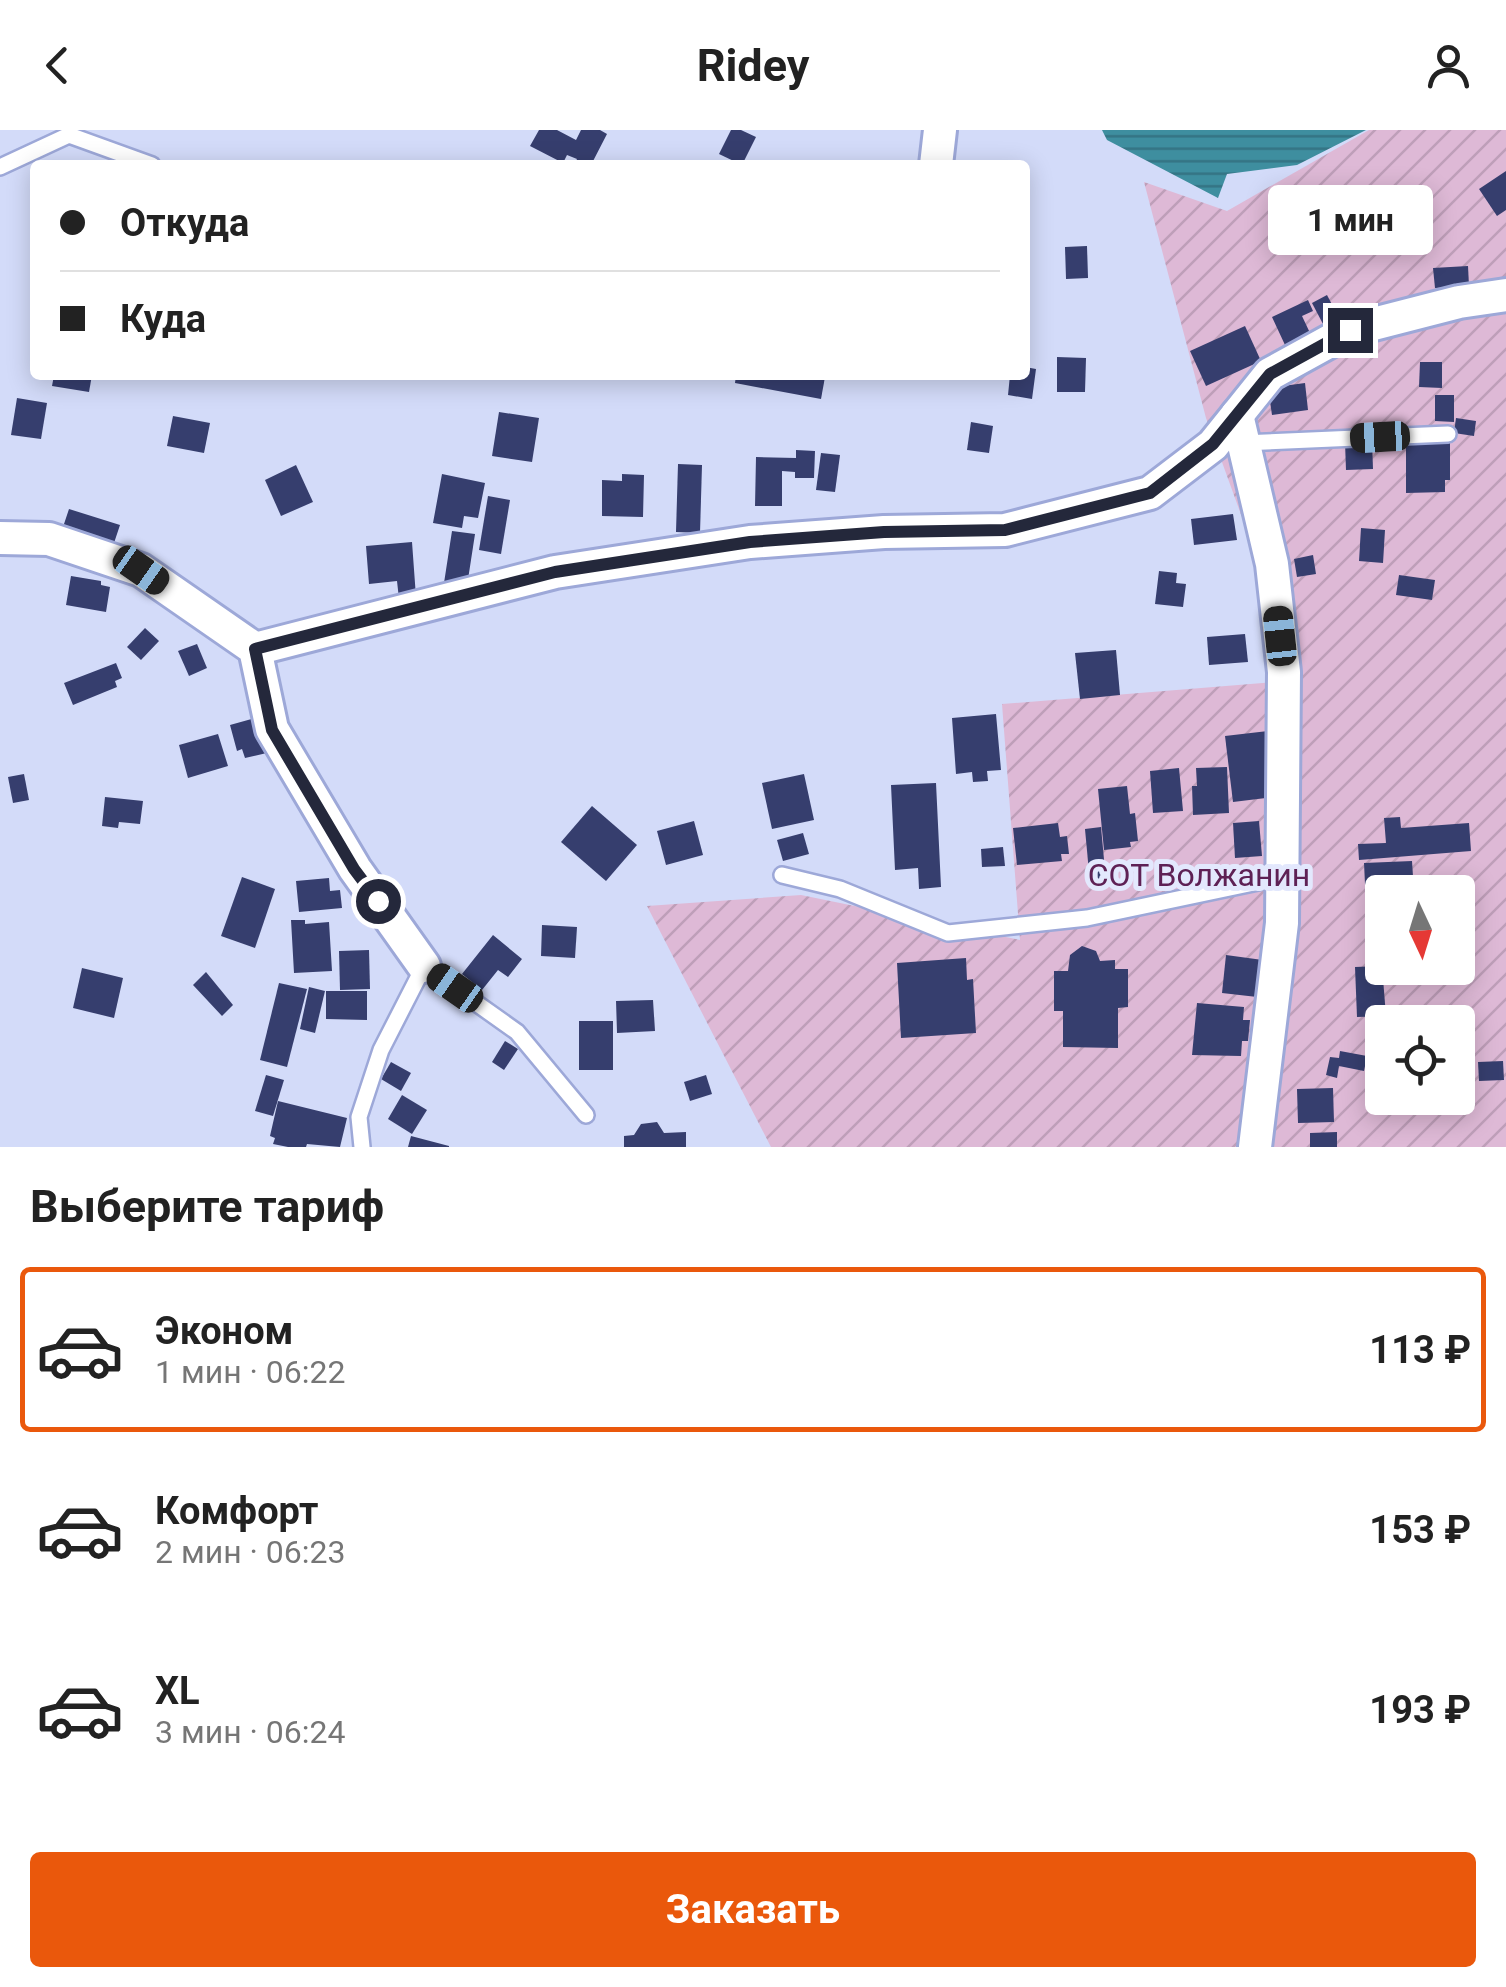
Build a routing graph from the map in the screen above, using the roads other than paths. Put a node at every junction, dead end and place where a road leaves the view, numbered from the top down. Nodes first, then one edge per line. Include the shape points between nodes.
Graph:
1 (940, 130) edge
2 (138, 160) edge
3 (937, 160) edge
4 (0, 167) edge
5 (1506, 294) edge
6 (1231, 434) junction
7 (1448, 434) dead end
8 (3, 541) edge
9 (255, 649) junction
10 (782, 875) dead end
11 (1282, 877) junction
12 (424, 966) junction
13 (586, 1115) dead end
14 (362, 1147) edge
15 (1255, 1147) edge

1 - 3 street
2 - 4 lane via 69,135
5 - 6 street via 1350,330 1270,374
6 - 7 lane
6 - 9 street via 1150,493 1005,530 750,542 555,572
6 - 11 street via 1272,564 1284,672
8 - 9 street via 49,539 141,570
9 - 12 street via 272,730 354,869
10 - 11 lane via 948,932 1088,918
11 - 15 street
12 - 13 lane via 517,1032
12 - 14 lane via 381,1050 359,1117

